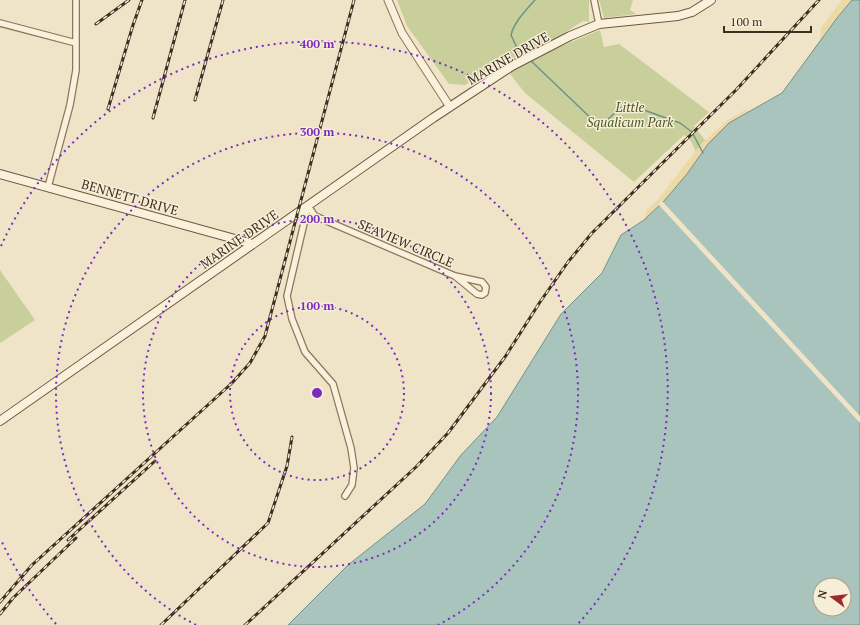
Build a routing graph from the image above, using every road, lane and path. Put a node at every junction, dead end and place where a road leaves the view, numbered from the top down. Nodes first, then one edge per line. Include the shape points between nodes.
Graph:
1 (76, 0) edge
2 (388, 0) edge
3 (594, 0) edge
4 (711, 0) edge
5 (0, 22) edge
6 (599, 24) junction
7 (76, 43) junction
8 (450, 107) junction
9 (0, 174) edge
10 (48, 187) junction
11 (308, 206) junction
12 (253, 244) junction
13 (455, 276) junction
14 (0, 421) edge
15 (345, 496) dead end

1 - 7 street
2 - 8 street via 402,33
3 - 6 street
4 - 6 main road, MARINE DRIVE via 692,12 678,16
5 - 7 street
6 - 8 main road, MARINE DRIVE via 512,66
7 - 10 street via 76,70 70,105
8 - 11 main road, MARINE DRIVE
9 - 10 main road, BENNETT DRIVE
10 - 12 main road, BENNETT DRIVE
11 - 12 main road, MARINE DRIVE
11 - 13 street, SEAVIEW CIRCLE via 315,216
11 - 15 street via 287,296 305,352 333,384 354,468 352,485
12 - 14 main road, MARINE DRIVE
13 - 13 street, SEAVIEW CIRCLE via 482,282 486,287 485,293 476,294

